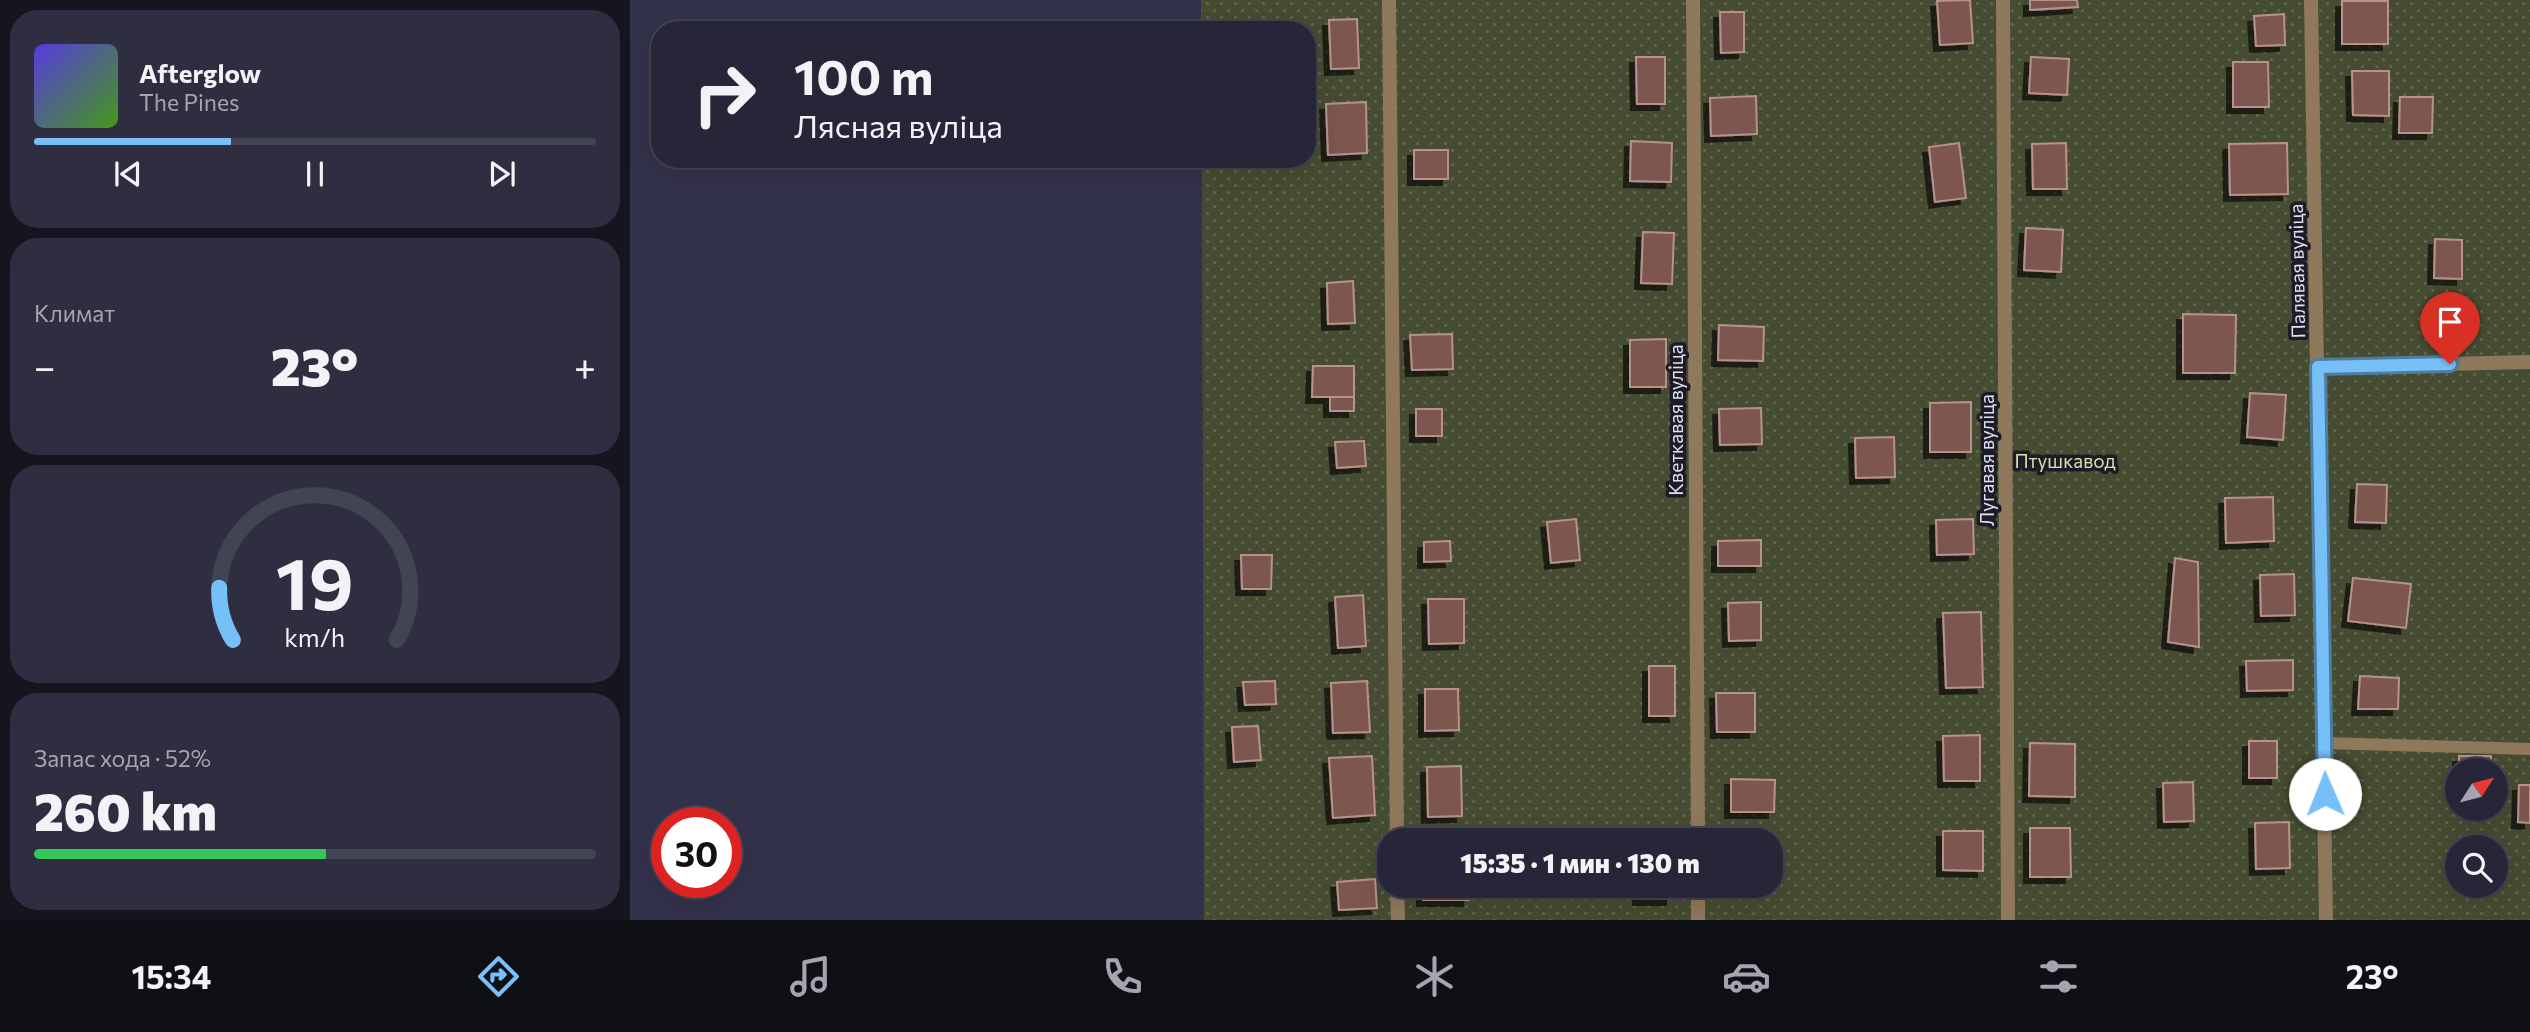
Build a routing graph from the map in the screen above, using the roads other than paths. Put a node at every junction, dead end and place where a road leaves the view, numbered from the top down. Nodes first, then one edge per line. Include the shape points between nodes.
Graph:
1 (1389, 0) edge
2 (1693, 0) edge
3 (2003, 0) edge
4 (2311, 0) edge
5 (2530, 362) edge
6 (2318, 367) junction
7 (2324, 743) junction
8 (2530, 749) edge
9 (1397, 828) edge
10 (1698, 828) edge
11 (1397, 898) edge
12 (1698, 898) edge
13 (1398, 920) edge
14 (1698, 920) edge
15 (2008, 920) edge
16 (2326, 920) edge

1 - 9 street
2 - 10 street, Кветкавая вуліца
3 - 15 street, Лугавая вуліца
4 - 6 street, Палявая вуліца
5 - 6 street
6 - 7 street, Палявая вуліца
7 - 8 lane
7 - 16 street, Палявая вуліца
11 - 13 street
12 - 14 street

